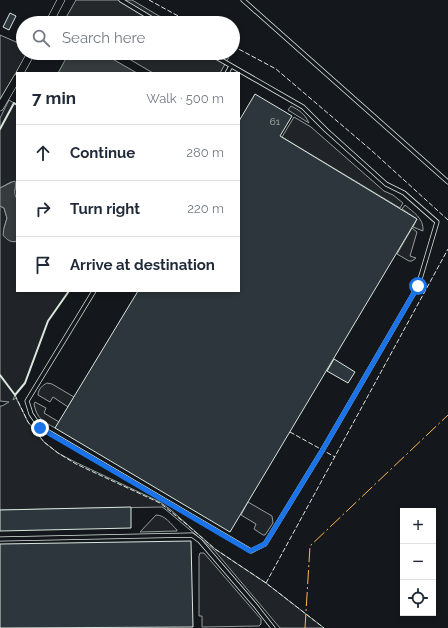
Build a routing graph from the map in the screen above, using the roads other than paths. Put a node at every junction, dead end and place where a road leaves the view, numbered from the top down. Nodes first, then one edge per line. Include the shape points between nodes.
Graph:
1 (61, 0) edge
2 (121, 0) edge
3 (243, 0) edge
4 (53, 16) edge
5 (147, 16) edge
6 (28, 60) edge
7 (221, 60) edge
8 (231, 66) junction
9 (21, 72) edge
10 (228, 72) edge
11 (16, 80) edge
12 (0, 107) edge
13 (448, 182) edge
14 (93, 292) edge
15 (0, 539) edge
16 (273, 628) edge

1 - 4 street
2 - 5 lane
3 - 13 lane
6 - 9 street
7 - 8 lane
8 - 10 lane
8 - 14 lane via 303,107 386,184 404,193 437,222 418,286 265,544 250,551 40,428 31,414 27,401
11 - 12 street
15 - 16 lane via 192,535 200,541

